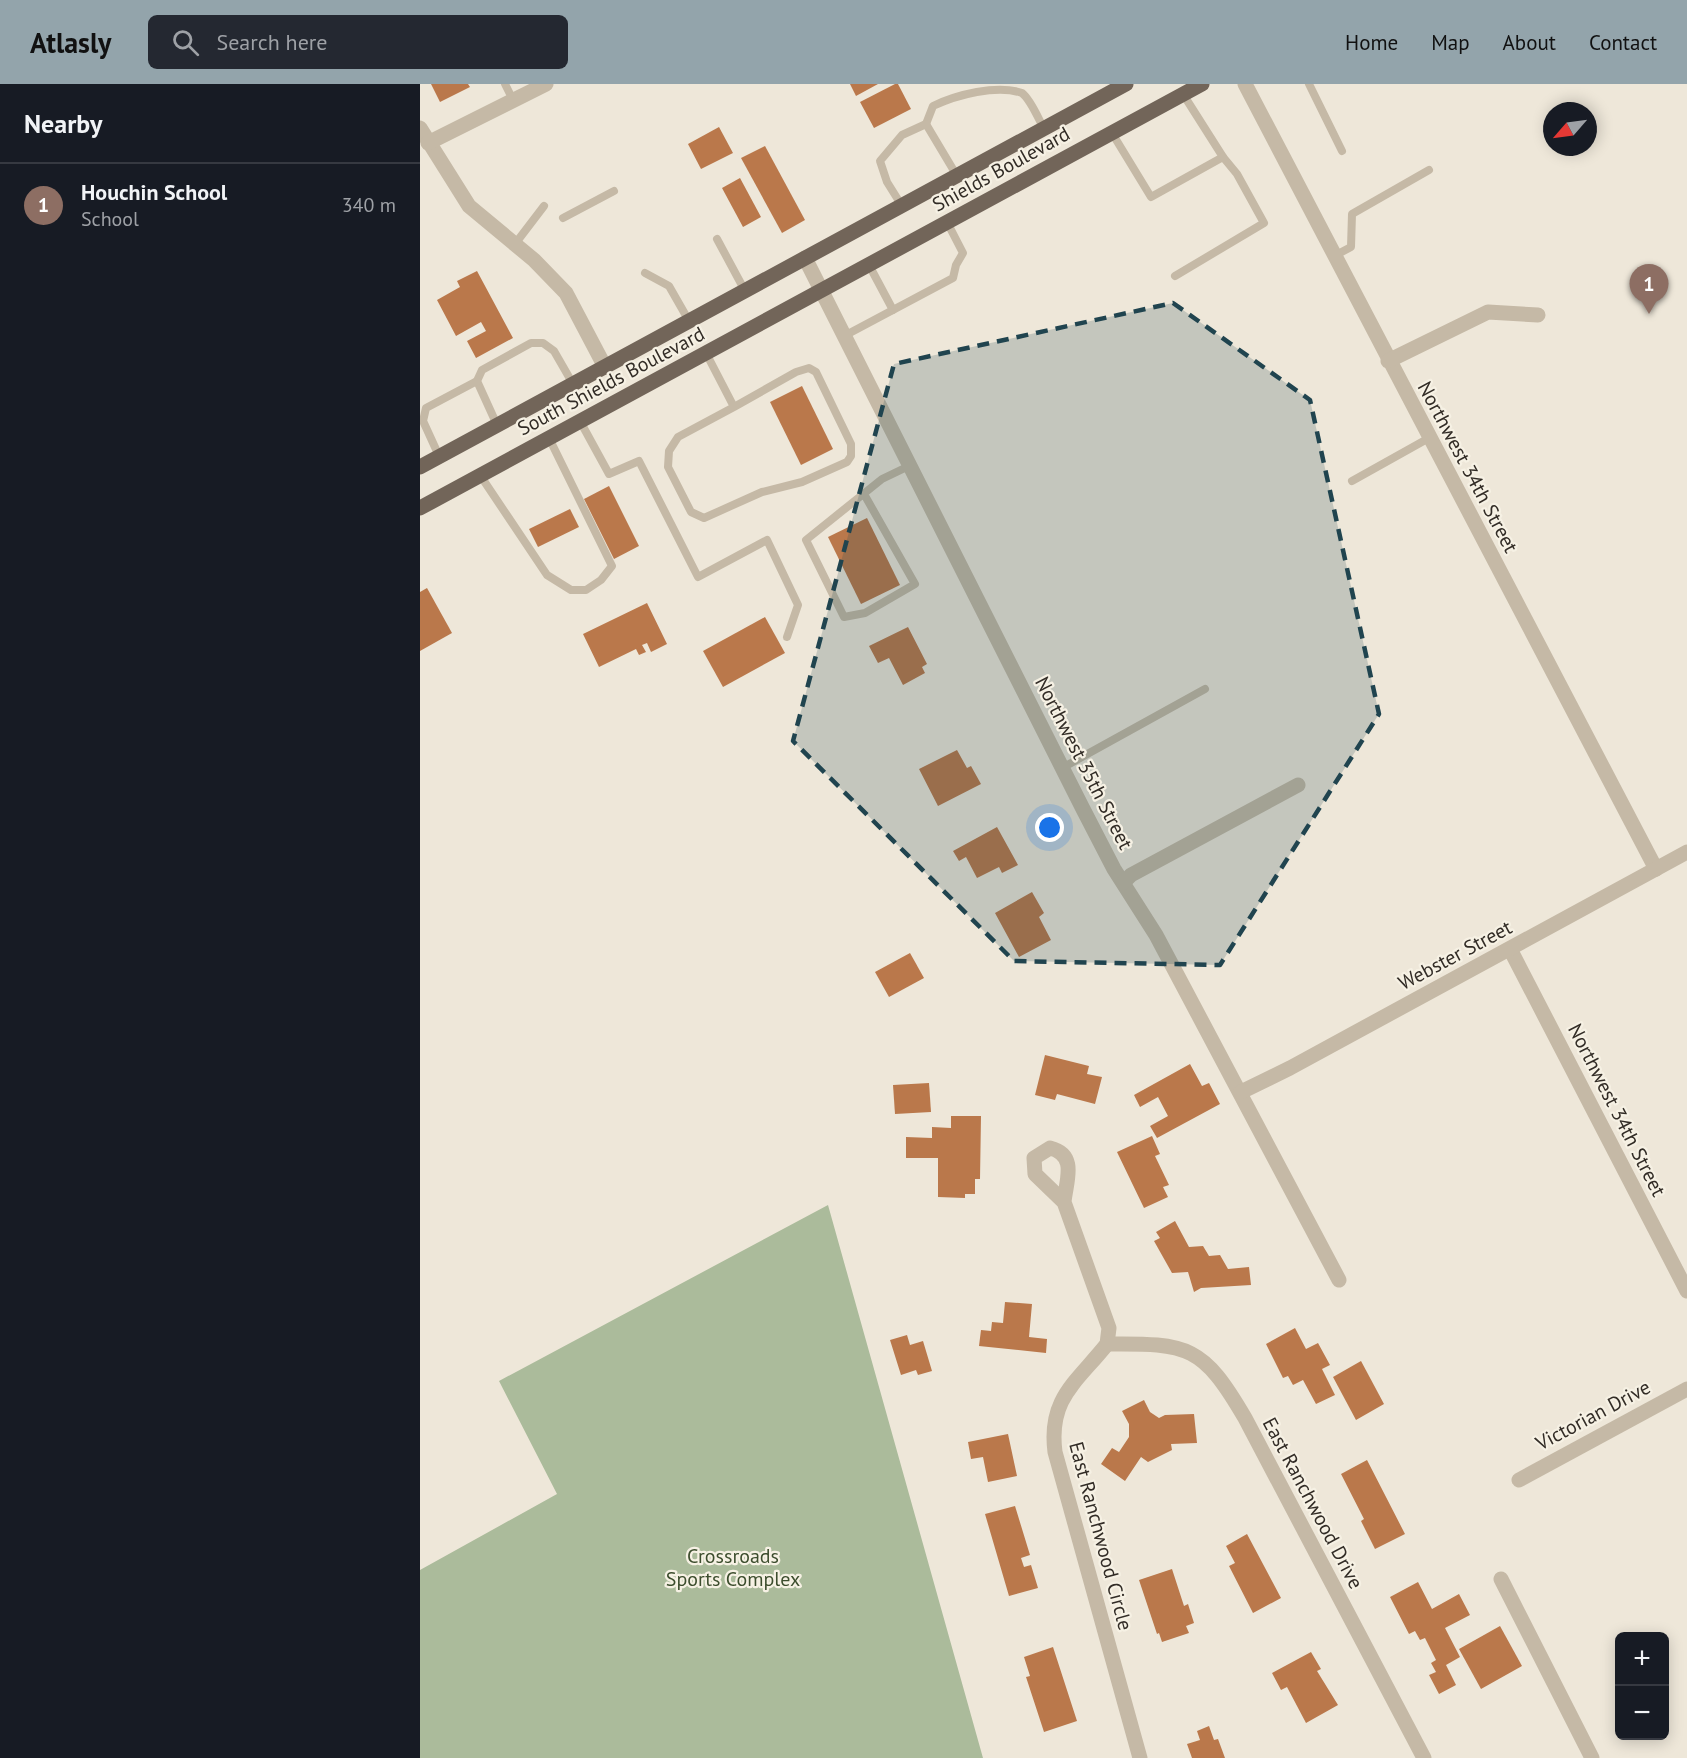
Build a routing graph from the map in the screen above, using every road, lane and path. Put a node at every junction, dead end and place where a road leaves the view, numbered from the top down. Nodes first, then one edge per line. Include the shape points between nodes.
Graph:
1 (505, 84) edge
2 (546, 84) edge
3 (1126, 84) edge
4 (1202, 84) edge
5 (1245, 84) edge
6 (1309, 84) edge
7 (1183, 94) junction
8 (513, 100) junction
9 (926, 124) junction
10 (420, 128) edge
11 (1044, 129) junction
12 (1112, 133) junction
13 (428, 143) junction
14 (1342, 151) dead end
15 (1223, 157) junction
16 (1429, 170) dead end
17 (957, 176) junction
18 (614, 191) dead end
19 (544, 206) dead end
20 (902, 206) junction
21 (563, 218) dead end
22 (947, 222) junction
23 (717, 238) dead end
24 (514, 244) junction
25 (1334, 256) junction
26 (805, 258) junction
27 (869, 265) junction
28 (645, 273) dead end
29 (1175, 276) dead end
30 (745, 291) junction
31 (821, 291) junction
32 (893, 310) junction
33 (1538, 315) dead end
34 (689, 321) junction
35 (844, 336) junction
36 (706, 353) junction
37 (1389, 361) junction
38 (605, 367) junction
39 (477, 381) junction
40 (573, 384) junction
41 (734, 407) junction
42 (580, 422) junction
43 (497, 425) junction
44 (549, 438) junction
45 (1429, 438) junction
46 (439, 456) junction
47 (909, 466) junction
48 (420, 467) edge
49 (480, 475) junction
50 (1352, 481) dead end
51 (864, 494) junction
52 (420, 508) edge
53 (787, 637) dead end
54 (1205, 689) dead end
55 (1062, 768) junction
56 (1298, 785) dead end
57 (1687, 852) edge
58 (1656, 869) junction
59 (1124, 882) junction
60 (1510, 949) junction
61 (1241, 1092) junction
62 (1064, 1202) dead end
63 (1339, 1280) dead end
64 (1687, 1291) edge
65 (1107, 1344) junction
66 (1687, 1389) edge
67 (1519, 1480) dead end
68 (1501, 1579) dead end
69 (1140, 1758) edge
70 (1424, 1758) edge
71 (1592, 1758) edge

1 - 8 lane
2 - 8 street
3 - 11 main road, Shields Boulevard
4 - 7 main road, Shields Boulevard
5 - 25 street, Northwest 34th Street
6 - 14 lane
7 - 12 main road, Shields Boulevard
7 - 15 lane
8 - 13 street
9 - 11 lane via 933,106 956,95 991,87 1010,88 1023,94
9 - 17 lane
9 - 20 lane via 902,135 880,161
10 - 13 street
11 - 17 main road, Shields Boulevard
12 - 15 lane via 1151,197
12 - 22 main road, Shields Boulevard
13 - 24 street via 469,206
15 - 29 lane via 1264,223
16 - 25 lane via 1352,214 1351,247
17 - 20 main road, Shields Boulevard
18 - 21 lane
19 - 24 lane
20 - 26 main road, Shields Boulevard
22 - 27 main road, Shields Boulevard
22 - 32 lane via 963,254 953,278
23 - 30 lane
24 - 38 street via 566,293
25 - 37 street, Northwest 34th Street
26 - 30 main road, South Shields Boulevard
26 - 31 street, Northwest 35th Street
27 - 31 main road, Shields Boulevard
27 - 32 lane
28 - 34 lane via 669,286
30 - 34 main road, South Shields Boulevard
31 - 35 street, Northwest 35th Street
31 - 36 main road, South Shields Boulevard
32 - 35 lane
33 - 37 street via 1488,312
34 - 38 main road, South Shields Boulevard
35 - 47 street, Northwest 35th Street
36 - 41 lane
36 - 42 main road, South Shields Boulevard
37 - 45 street, Northwest 34th Street
38 - 40 main road, South Shields Boulevard
39 - 40 lane via 482,370 531,343 543,343 554,351
39 - 43 lane
39 - 46 lane via 426,408 423,421
40 - 43 main road, South Shields Boulevard
41 - 41 lane via 678,437 669,451 668,467 691,512 704,518 762,492 802,482 847,462 851,456 851,444 816,372 809,368
42 - 44 main road, South Shields Boulevard
42 - 53 lane via 609,474 639,461 698,577 767,540 798,605
43 - 46 main road, South Shields Boulevard
44 - 49 main road, South Shields Boulevard
44 - 49 lane via 612,566 601,580 585,590 571,590 547,575
45 - 50 lane
45 - 58 street, Northwest 34th Street
46 - 48 main road, South Shields Boulevard
47 - 51 lane via 882,479
47 - 55 street, Northwest 35th Street
49 - 52 main road, South Shields Boulevard
51 - 51 lane via 806,540 844,617 866,614 915,585
54 - 55 lane
55 - 59 street, Northwest 35th Street
56 - 59 street via 1131,874
57 - 58 street, Webster Street
58 - 60 street, Webster Street
59 - 61 street, Northwest 35th Street
60 - 61 street, Webster Street
60 - 64 street, Northwest 34th Street
61 - 63 street, Northwest 35th Street
62 - 65 street via 1109,1328
65 - 69 street, East Ranchwood Circle via 1063,1395 1053,1437
65 - 70 street, East Ranchwood Drive via 1170,1346 1187,1351 1217,1373 1245,1418
66 - 67 street, Victorian Drive
68 - 71 street

